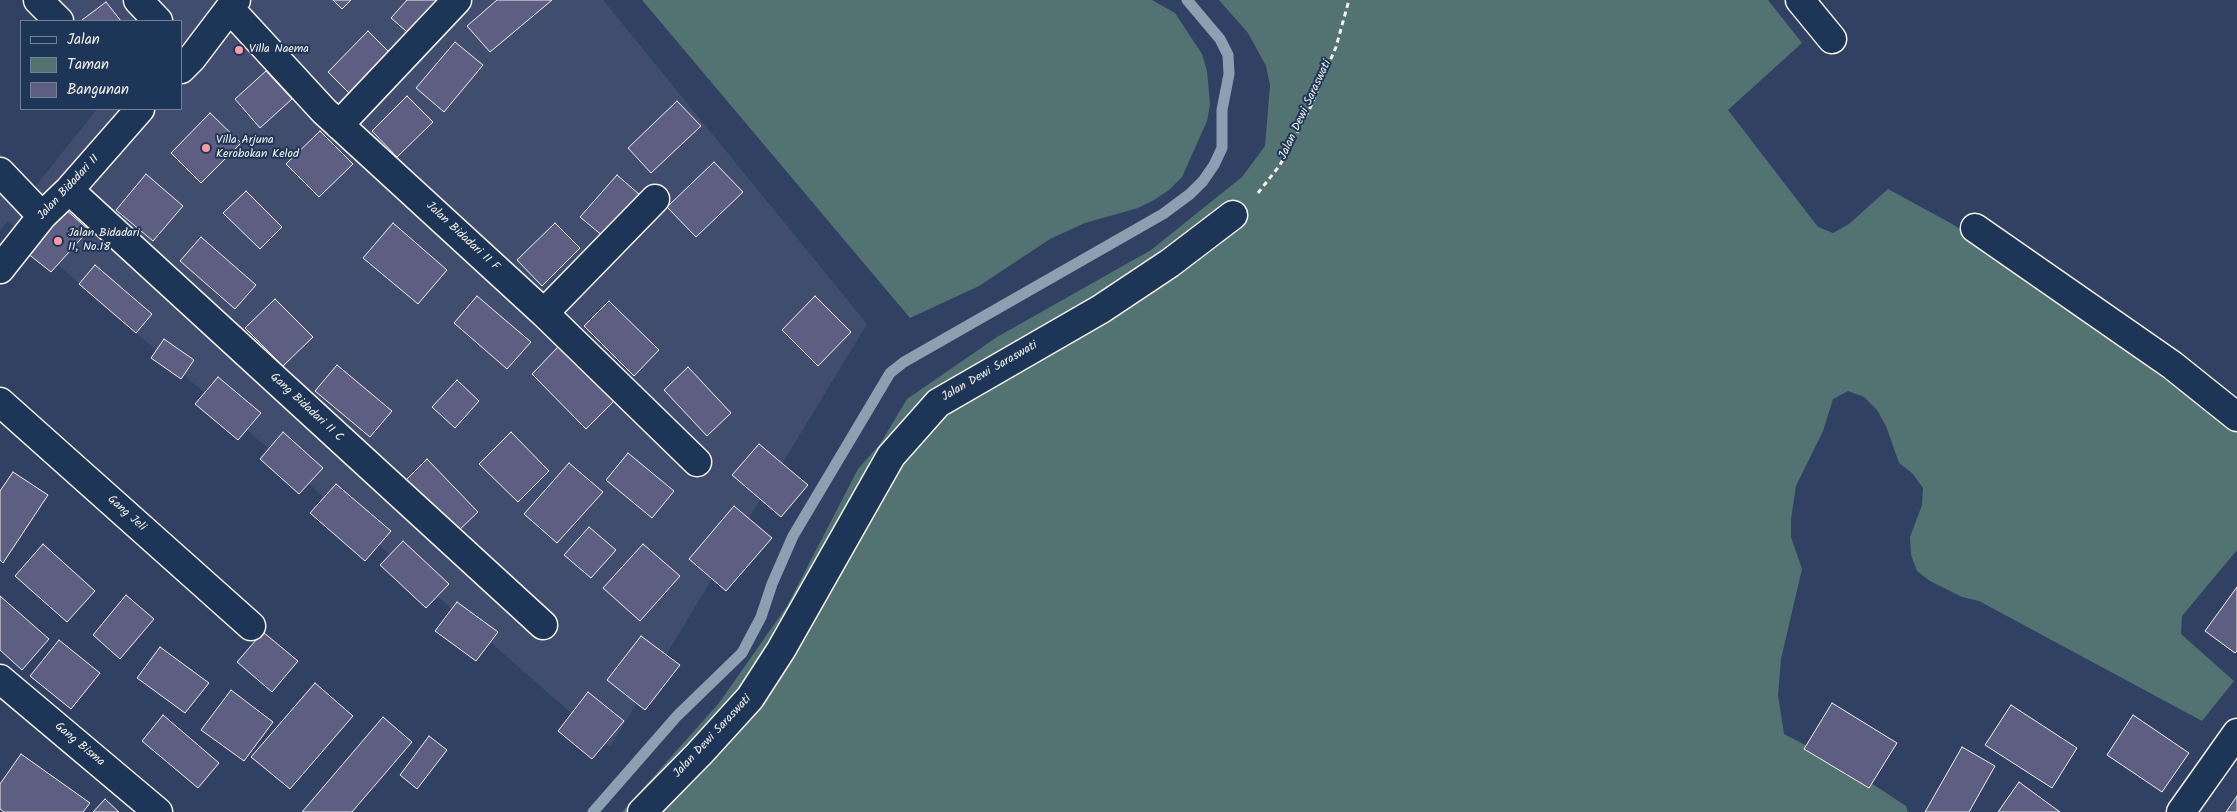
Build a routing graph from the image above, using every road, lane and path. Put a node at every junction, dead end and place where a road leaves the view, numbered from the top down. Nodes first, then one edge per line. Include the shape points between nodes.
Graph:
1 (38, 0) edge
2 (138, 0) edge
3 (457, 0) edge
4 (1349, 0) edge
5 (1800, 0) edge
6 (233, 5) edge
7 (57, 20) edge
8 (157, 20) edge
9 (1832, 39) dead end
10 (185, 58) edge
11 (139, 110) edge
12 (339, 125) junction
13 (0, 172) edge
14 (69, 190) junction
15 (655, 199) dead end
16 (1233, 215) joint
17 (42, 216) junction
18 (1976, 228) dead end
19 (0, 268) edge
20 (544, 313) junction
21 (0, 402) edge
22 (2237, 417) edge
23 (698, 462) dead end
24 (543, 625) dead end
25 (251, 626) dead end
26 (0, 679) edge
27 (2237, 733) edge
28 (158, 812) edge
29 (642, 812) edge
30 (2181, 812) edge

1 - 7 street
2 - 8 street
3 - 12 street
4 - 16 path, Jalan Dewi Saraswati via 1336,48 1294,140 1265,185
5 - 9 street
6 - 10 street
6 - 12 street, Jalan Bidadari II F
11 - 14 street, Jalan Bidadari II
12 - 20 street, Jalan Bidadari II F
13 - 17 street
14 - 17 street, Jalan Bidadari II
14 - 24 street, Gang Bidadari II C
15 - 20 street
16 - 29 street, Jalan Dewi Saraswati via 1170,263 1101,309 970,383 932,409 891,456 782,650 750,698
17 - 19 street, Jalan Bidadari II
18 - 22 street via 2172,365
20 - 23 street, Jalan Bidadari II F
21 - 25 street, Gang Jeli
26 - 28 street, Gang Bisma
27 - 30 street

